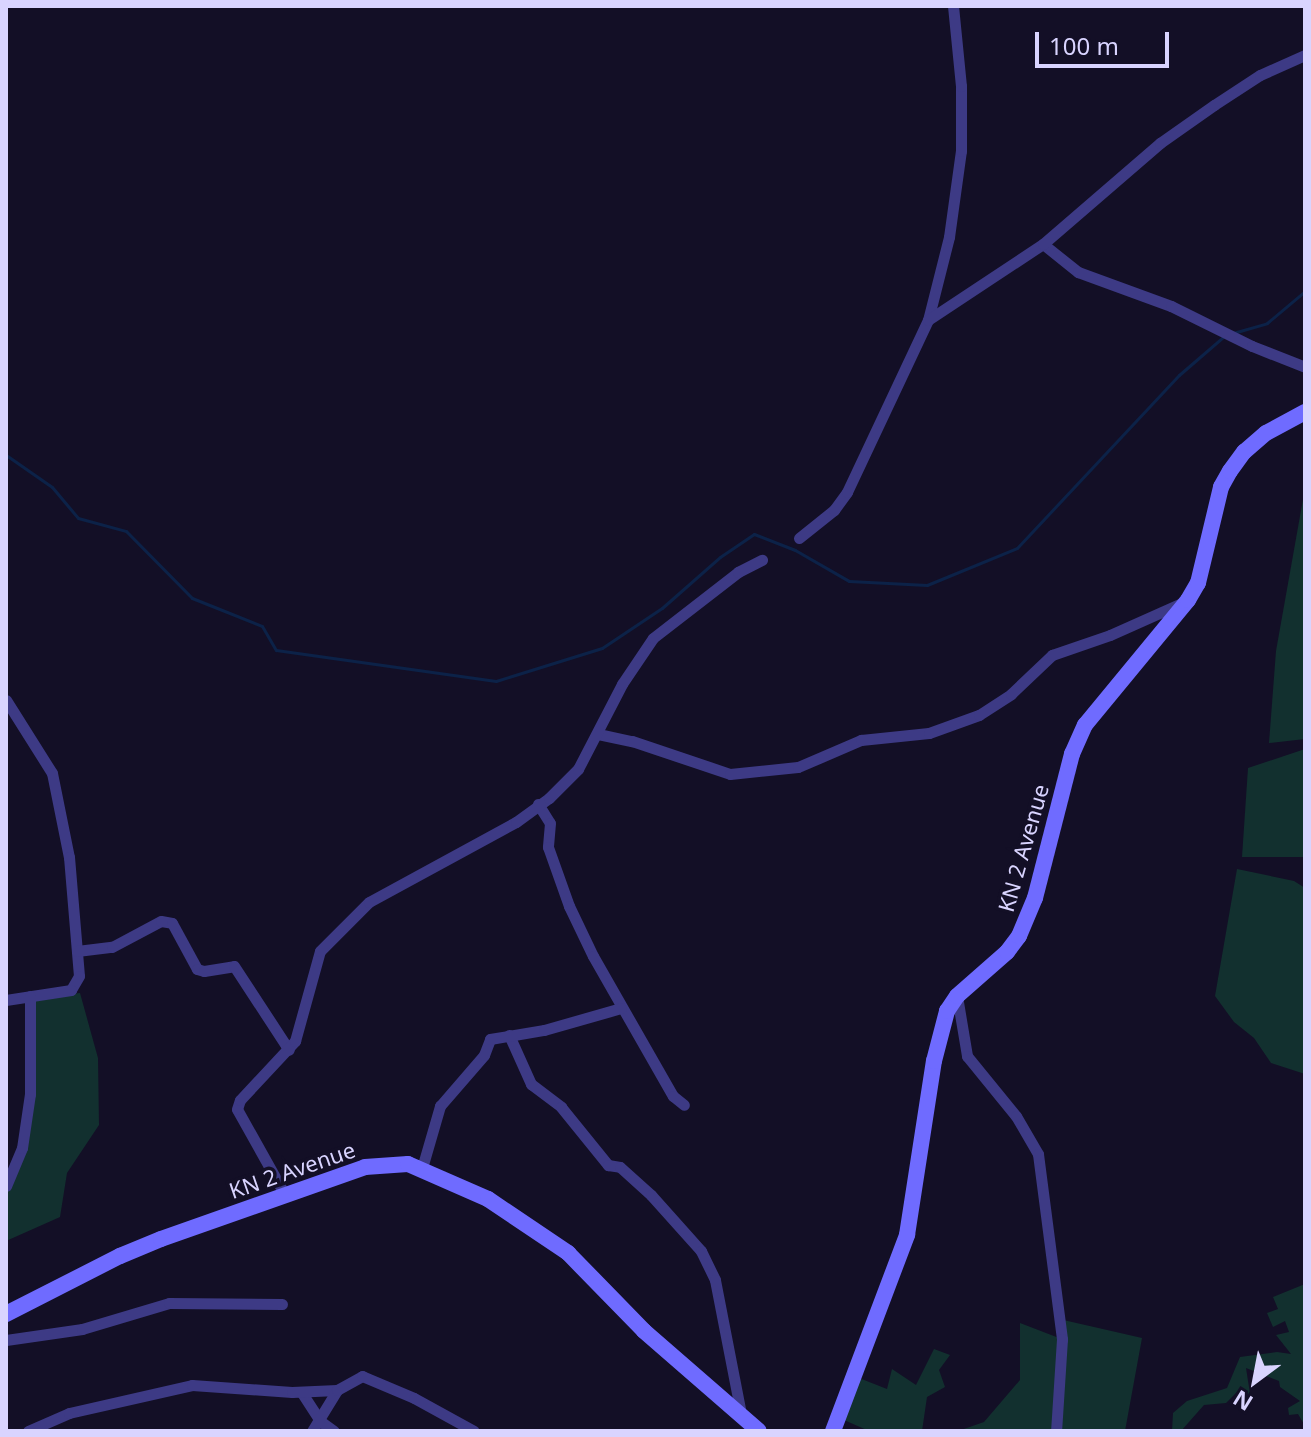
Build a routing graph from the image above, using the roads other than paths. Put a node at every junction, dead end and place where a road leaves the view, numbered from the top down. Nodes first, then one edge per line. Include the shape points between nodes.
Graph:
1 (953, 6) edge
2 (1305, 55) edge
3 (1043, 244) junction
4 (928, 320) junction
5 (1305, 367) edge
6 (1305, 412) edge
7 (799, 538) dead end
8 (762, 560) dead end
9 (1188, 600) junction
10 (6, 700) edge
11 (598, 734) junction
12 (538, 804) junction
13 (77, 951) junction
14 (30, 996) junction
15 (957, 996) junction
16 (6, 1000) edge
17 (621, 1008) junction
18 (509, 1035) junction
19 (289, 1050) junction
20 (684, 1105) dead end
21 (422, 1168) junction
22 (6, 1186) edge
23 (285, 1195) junction
24 (282, 1304) dead end
25 (6, 1314) edge
26 (6, 1340) edge
27 (337, 1390) junction
28 (302, 1393) junction
29 (741, 1414) junction
30 (316, 1426) edge
31 (28, 1431) edge
32 (334, 1431) edge
33 (474, 1431) edge
34 (759, 1431) edge
35 (833, 1431) edge
36 (1056, 1431) edge

1 - 4 street via 961,151 946,250
2 - 3 street via 1260,75 1160,143
3 - 4 street
3 - 5 street via 1078,272 1171,306
4 - 7 street via 847,492 834,510
6 - 9 main road, KN 2 Avenue via 1266,433 1230,471 1221,487 1198,583
8 - 11 street via 738,572 653,638 622,684
9 - 11 street via 1052,655 1011,694 979,715 929,733 861,740 798,767 730,774
9 - 15 main road, KN 2 Avenue via 1085,725 1019,936
10 - 13 street via 52,773 69,857
11 - 12 street via 578,769
12 - 17 street via 550,823 548,847 569,906
12 - 19 street via 352,917 320,951 300,1029
13 - 14 street via 79,976 71,990
13 - 19 street via 112,947 161,921 172,923 197,969 234,966
14 - 16 street
14 - 22 street via 30,1094 22,1148
15 - 35 main road, KN 2 Avenue via 934,1061 907,1235
15 - 36 street via 967,1056 1016,1116 1038,1154 1062,1339
17 - 18 street
17 - 20 street via 673,1096
18 - 21 street via 490,1039 484,1055 448,1094 436,1116
18 - 29 street via 531,1084 561,1107 608,1165 620,1167 651,1195 701,1251 715,1280
19 - 23 street via 237,1109
21 - 23 main road, KN 2 Avenue via 387,1163 365,1167
21 - 29 main road, KN 2 Avenue via 488,1199 568,1253 632,1320
23 - 25 main road, KN 2 Avenue via 120,1256
24 - 26 street via 169,1303 82,1329
27 - 28 street
27 - 30 street
27 - 33 street via 356,1377 368,1377
28 - 30 street
28 - 31 street via 192,1385 69,1413
29 - 34 main road, KN 2 Avenue
30 - 32 street

